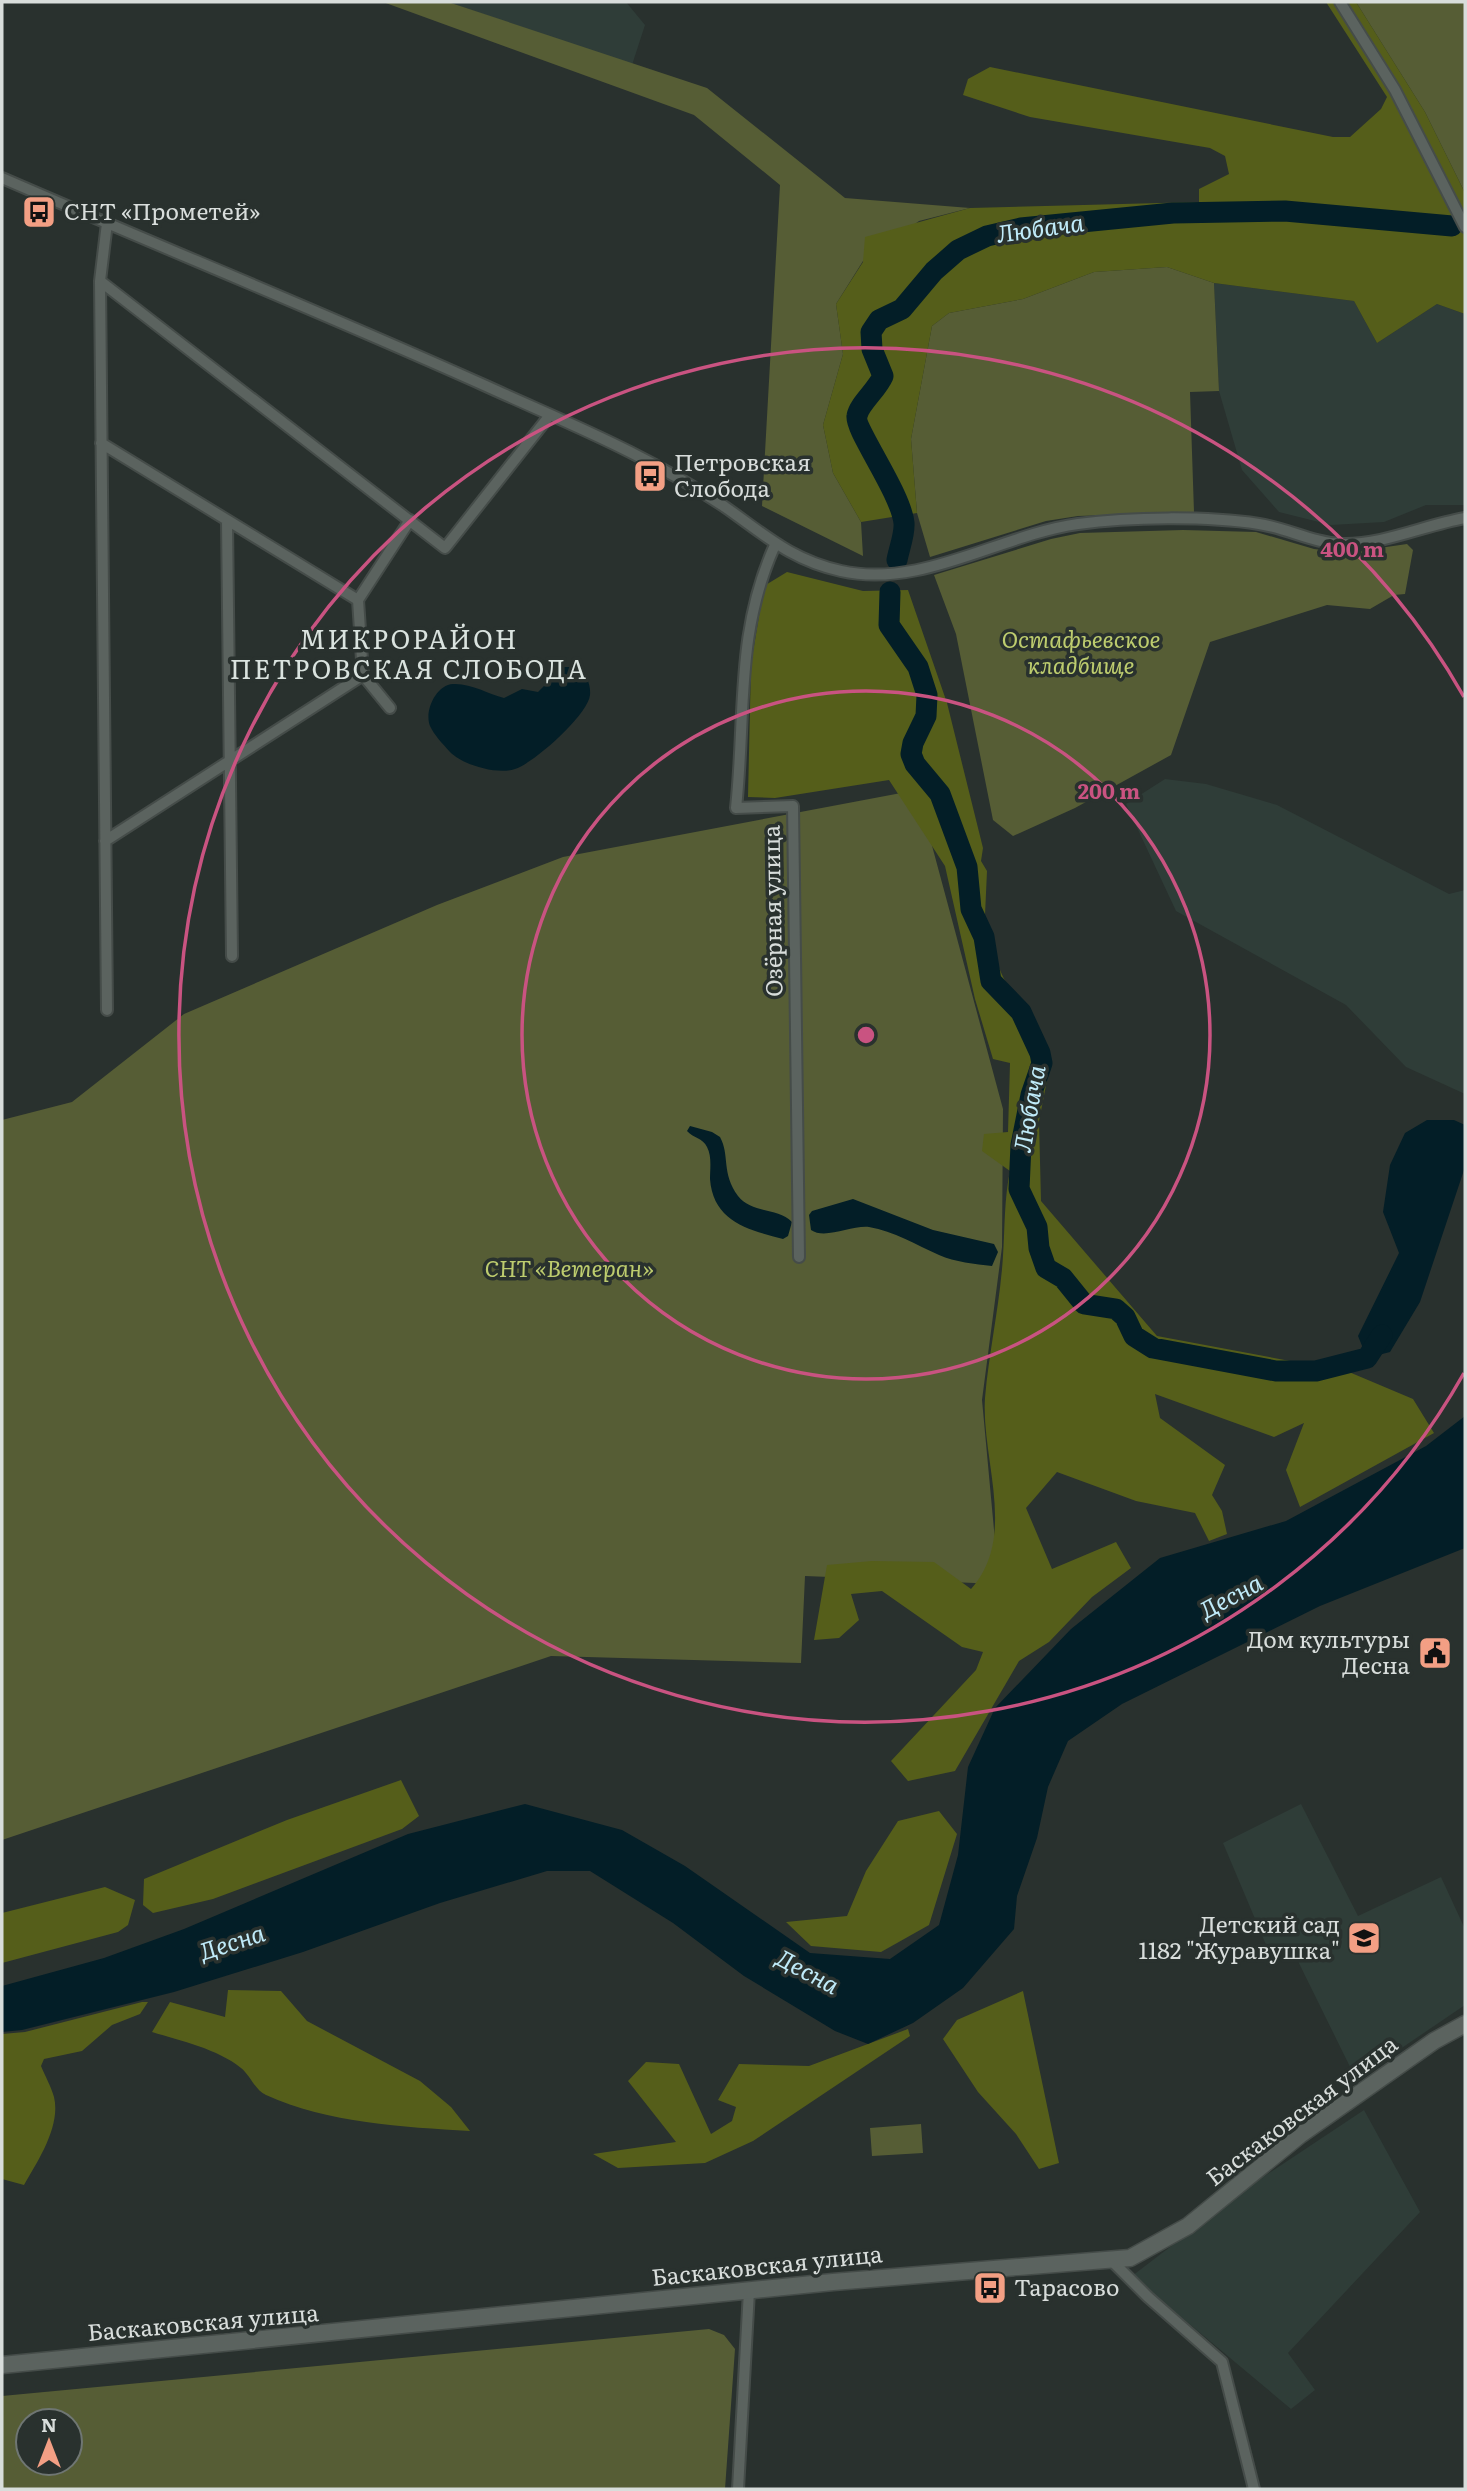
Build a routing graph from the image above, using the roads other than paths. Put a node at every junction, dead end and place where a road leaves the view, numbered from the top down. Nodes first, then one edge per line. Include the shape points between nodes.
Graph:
1 (1340, 2) edge
2 (2, 178) edge
3 (107, 223) junction
4 (1465, 227) edge
5 (100, 281) junction
6 (550, 415) junction
7 (101, 443) junction
8 (1465, 518) edge
9 (410, 520) junction
10 (227, 521) junction
11 (775, 545) junction
12 (358, 600) junction
13 (363, 674) junction
14 (390, 708) dead end
15 (231, 760) junction
16 (105, 841) junction
17 (232, 956) dead end
18 (107, 1010) dead end
19 (799, 1257) dead end
20 (1465, 2024) edge
21 (1112, 2261) junction
22 (749, 2291) junction
23 (2, 2365) edge
24 (738, 2489) edge
25 (1254, 2489) edge

1 - 4 street via 1395,90
2 - 3 street
3 - 5 street
3 - 6 street via 334,317
5 - 7 street
5 - 9 street
6 - 9 street via 445,548
6 - 11 street via 678,479
7 - 10 street
7 - 16 street
8 - 11 street via 1372,542 1346,544 1247,523 1079,524 915,570 881,575 828,568
9 - 12 street
10 - 12 street
10 - 15 street
11 - 19 street, Озёрная улица via 751,610 743,666 736,808 793,806
12 - 13 street
13 - 14 street
13 - 15 street
15 - 16 street
15 - 17 street
16 - 18 street
20 - 21 street, Баскаковская улица via 1300,2135 1188,2226 1130,2258
21 - 22 street, Баскаковская улица
21 - 25 street via 1222,2362
22 - 23 street, Баскаковская улица
22 - 24 street

